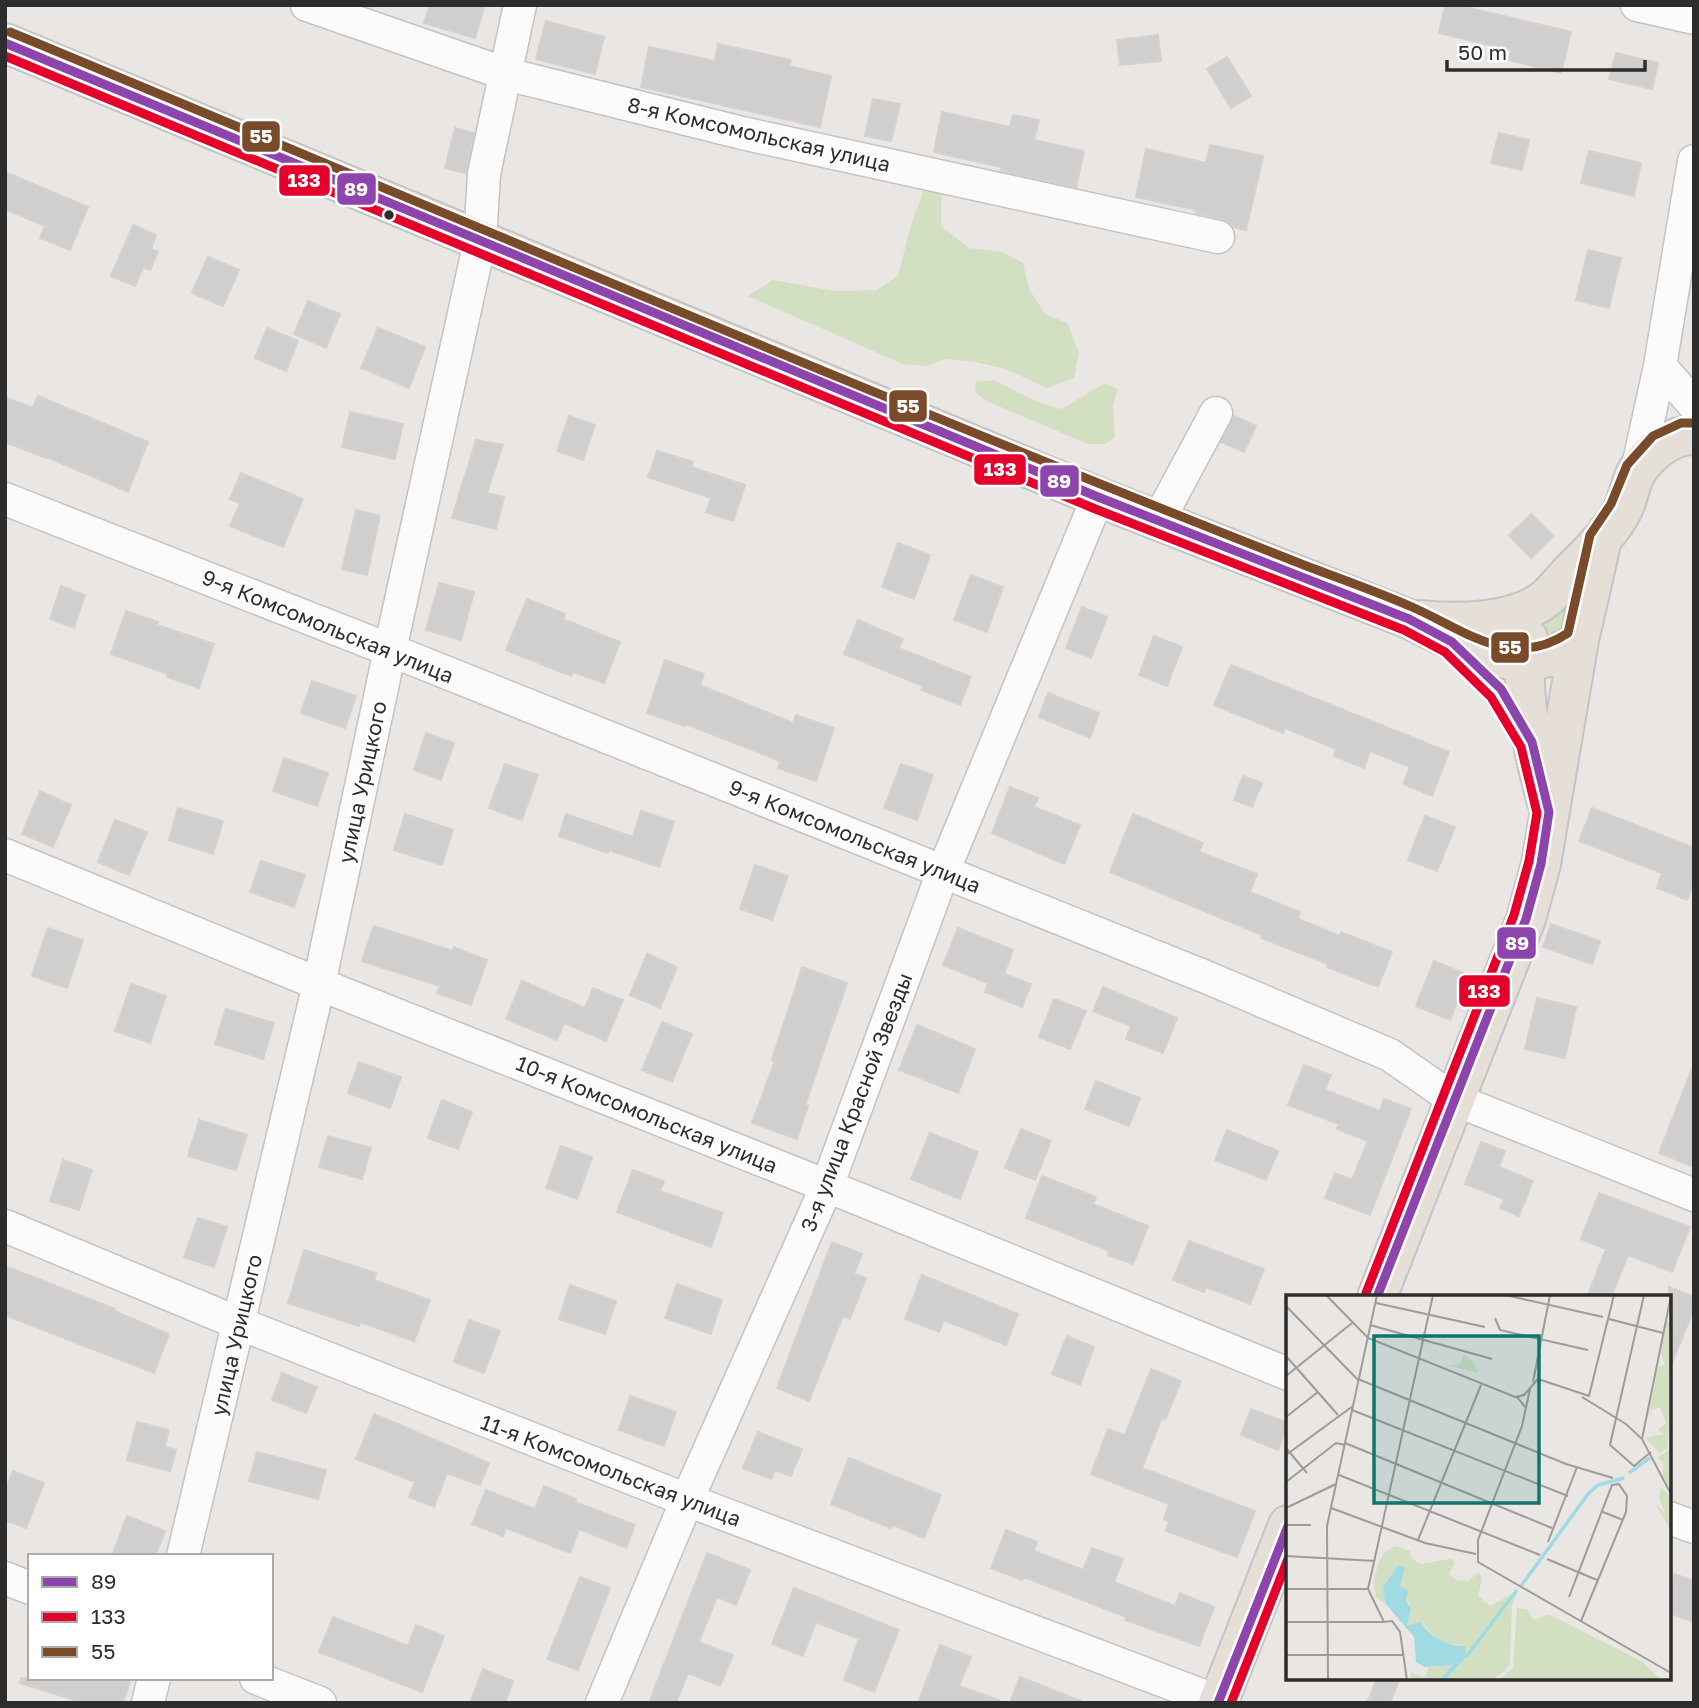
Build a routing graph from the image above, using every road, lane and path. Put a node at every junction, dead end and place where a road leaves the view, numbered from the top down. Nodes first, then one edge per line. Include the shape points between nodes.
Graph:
1 (307, 5) edge
2 (520, 5) edge
3 (1637, 5) edge
4 (1694, 18) edge
5 (5, 43) edge
6 (506, 74) junction
7 (1694, 161) edge
8 (1218, 237) dead end
9 (480, 241) junction
10 (1660, 366) junction
11 (1694, 405) edge
12 (1216, 413) dead end
13 (1694, 435) edge
14 (1694, 448) edge
15 (1637, 471) junction
16 (1098, 497) junction
17 (5, 499) edge
18 (1158, 521) junction
19 (1612, 525) junction
20 (1544, 600) junction
21 (1409, 619) junction
22 (1579, 640) junction
23 (1452, 642) junction
24 (390, 650) junction
25 (1524, 662) junction
26 (1546, 744) junction
27 (5, 855) edge
28 (943, 872) junction
29 (319, 984) junction
30 (1453, 1099) junction
31 (827, 1186) junction
32 (1694, 1195) edge
33 (5, 1226) edge
34 (1378, 1295) edge
35 (238, 1323) junction
36 (1286, 1373) edge
37 (687, 1500) junction
38 (1671, 1519) edge
39 (1694, 1527) edge
40 (1286, 1530) edge
41 (184, 1554) edge
42 (5, 1578) edge
43 (28, 1587) edge
44 (154, 1680) edge
45 (261, 1680) edge
46 (1219, 1702) edge
47 (149, 1703) edge
48 (320, 1703) edge
49 (602, 1703) edge

1 - 6 street, 8-я Комсомольская улица
2 - 6 street, улица Урицкого
3 - 4 street
5 - 9 main road
6 - 8 street, 8-я Комсомольская улица via 742,133
6 - 9 street, улица Урицкого via 484,174
7 - 10 street
9 - 16 main road
9 - 24 street, улица Урицкого
10 - 11 street
10 - 15 street
12 - 18 street
13 - 15 main road via 1659,447
14 - 19 main road via 1666,466
15 - 19 main road
16 - 18 main road
16 - 28 street, 3-я улица Красной Звезды
17 - 24 street, 9-я Комсомольская улица
18 - 21 main road
19 - 20 main road
19 - 22 main road
20 - 21 main road via 1484,620
20 - 25 main road via 1530,628
21 - 23 main road
21 - 25 main road via 1479,636
22 - 25 main road via 1555,656
22 - 26 main road
23 - 25 main road via 1481,655
23 - 26 main road via 1501,689
24 - 28 street, 9-я Комсомольская улица
24 - 29 street, улица Урицкого
25 - 26 main road
26 - 30 main road via 1549,812 1541,864 1526,919
27 - 29 street, 10-я Комсомольская улица
28 - 30 street, 9-я Комсомольская улица via 1391,1055
28 - 31 street, 3-я улица Красной Звезды
29 - 31 street, 10-я Комсомольская улица
29 - 35 street, улица Урицкого
30 - 32 street, 9-я Комсомольская улица
30 - 34 main road
31 - 36 street, 10-я Комсомольская улица
31 - 37 street, 3-я улица Красной Звезды
33 - 35 street, 11-я Комсомольская улица
35 - 37 street, 11-я Комсомольская улица
35 - 41 street, улица Урицкого
37 - 46 street, 11-я Комсомольская улица
37 - 49 street, 3-я улица Красной Звезды
38 - 39 street
40 - 46 main road
42 - 43 street
44 - 47 street
45 - 48 street

